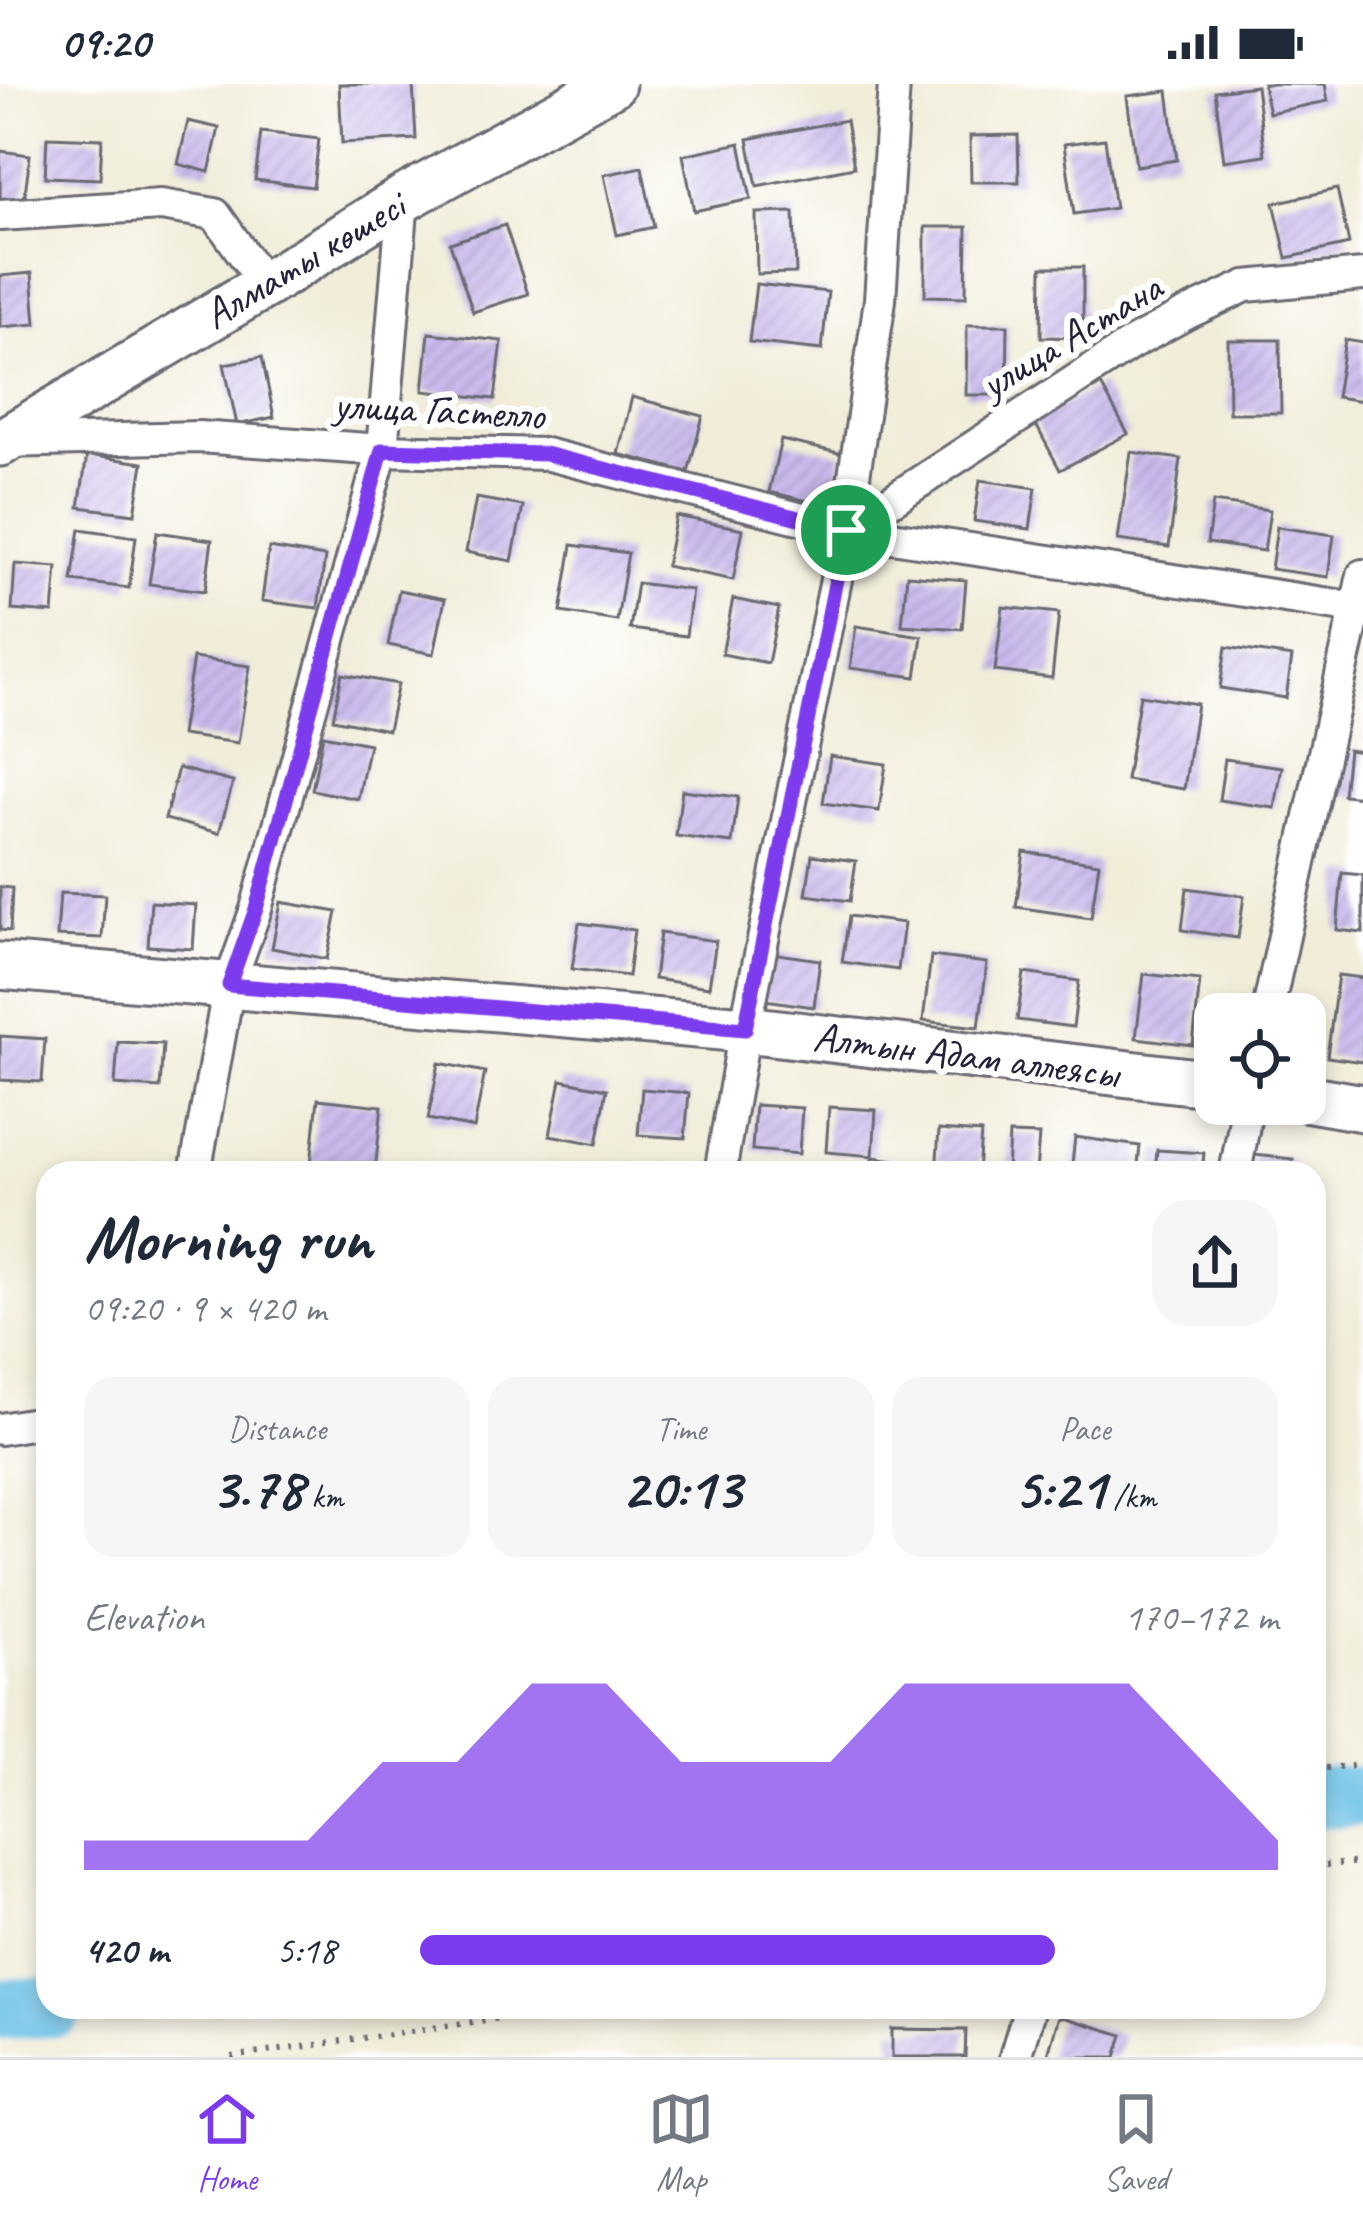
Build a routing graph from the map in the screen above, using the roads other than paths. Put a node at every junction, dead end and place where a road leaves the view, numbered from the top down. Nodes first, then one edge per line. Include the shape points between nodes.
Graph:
1 (612, 84) edge
2 (894, 84) edge
3 (404, 199) junction
4 (0, 215) edge
5 (1363, 275) edge
6 (265, 285) junction
7 (0, 443) edge
8 (382, 450) junction
9 (846, 530) junction
10 (1363, 575) edge
11 (1359, 608) edge
12 (0, 965) edge
13 (229, 985) junction
14 (1273, 993) edge
15 (745, 1029) junction
16 (1194, 1082) edge
17 (1326, 1101) edge
18 (1363, 1108) edge
19 (1244, 1125) edge
20 (197, 1161) edge
21 (722, 1161) edge
22 (1236, 1161) edge
23 (36, 1423) edge
24 (0, 1429) edge
25 (1026, 2019) edge
26 (1015, 2057) edge

1 - 3 main road, Алматы көшесі
2 - 9 street via 880,300
3 - 6 main road, Алматы көшесі
3 - 8 street
4 - 6 street via 161,205 215,214
5 - 9 street, улица Астана via 1246,286 1186,314
6 - 7 main road, Алматы көшесі
7 - 8 street, улица Гастелло via 198,437
8 - 9 street, улица Гастелло via 545,454
8 - 13 street
9 - 11 street, улица Гастелло
9 - 15 street
10 - 11 street
11 - 14 street
12 - 13 main road, Алтын Адам аллеясы
13 - 15 main road, Алтын Адам аллеясы
13 - 20 street
15 - 16 main road, Алтын Адам аллеясы
15 - 21 street
17 - 18 main road
19 - 22 street
23 - 24 street
25 - 26 street

